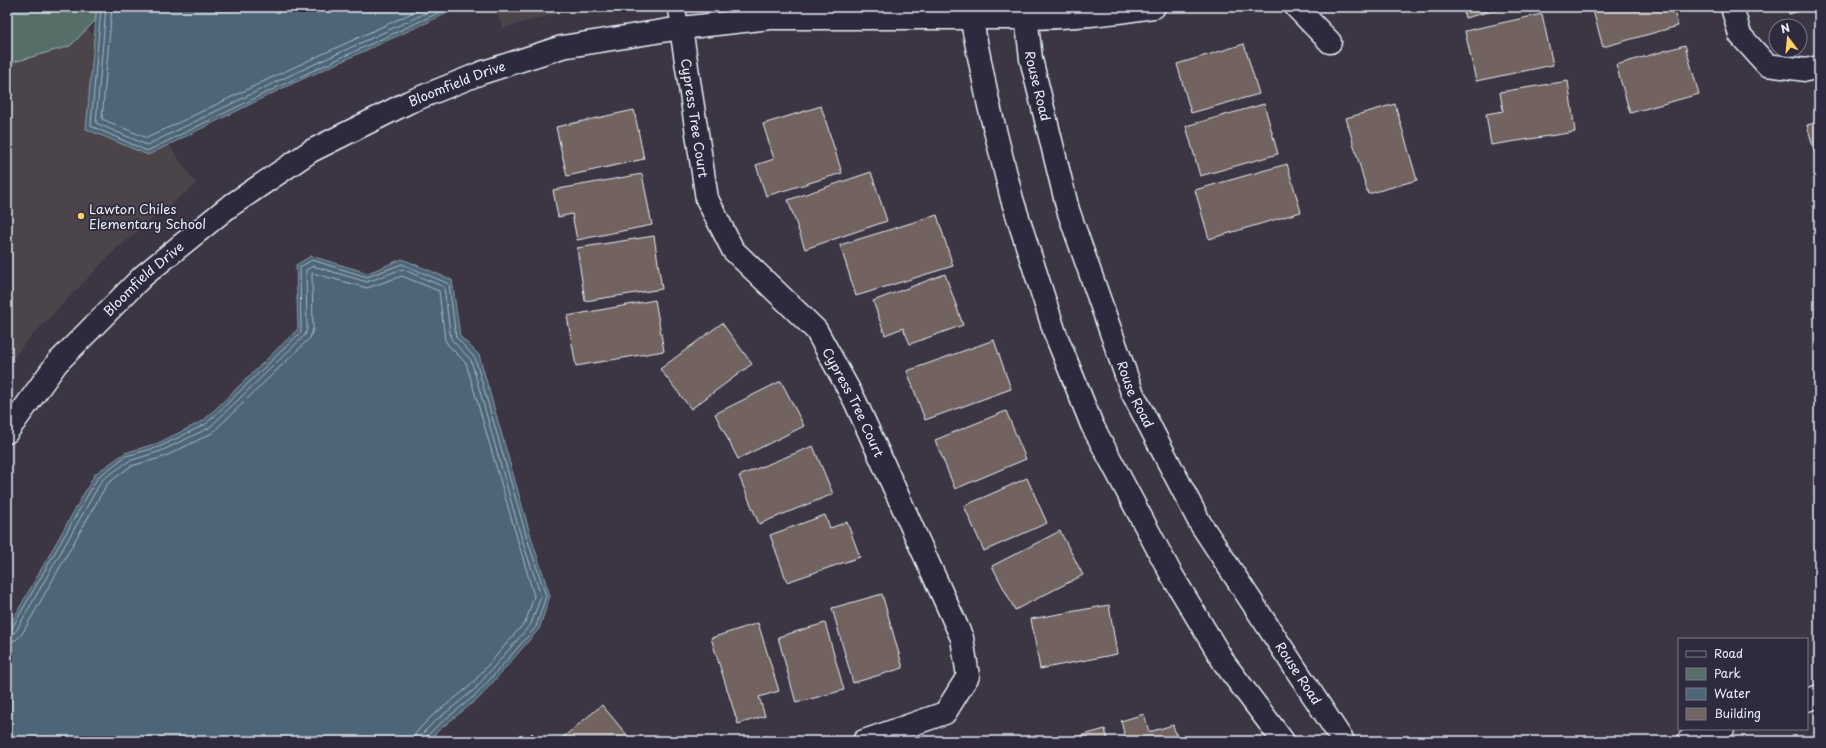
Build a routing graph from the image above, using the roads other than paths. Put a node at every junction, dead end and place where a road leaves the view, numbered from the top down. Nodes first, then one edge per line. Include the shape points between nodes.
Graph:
1 (1154, 7) edge
2 (1296, 7) edge
3 (1732, 7) edge
4 (970, 12) edge
5 (1026, 13) edge
6 (678, 17) edge
7 (1330, 42) dead end
8 (1819, 67) edge
9 (7, 432) edge
10 (1819, 696) edge
11 (1808, 700) edge
12 (1720, 730) edge
13 (864, 741) edge
14 (1283, 741) edge
15 (1343, 741) edge
16 (1688, 741) edge

1 - 5 main road, Bloomfield Drive via 1055,18
2 - 7 main road
3 - 8 main road via 1740,35 1768,65 1806,70
4 - 5 main road, Bloomfield Drive
4 - 6 main road, Bloomfield Drive via 771,18
4 - 14 main road via 1012,200 1055,333 1092,424 1170,572 1221,658
5 - 15 main road, Rouse Road via 1031,59 1068,210 1132,392 1200,523
6 - 9 main road, Bloomfield Drive via 562,47 481,73 409,102 311,151 227,208 142,276 57,363
6 - 13 main road, Cypress Tree Court via 707,199 733,250 816,330 855,401 962,638 968,676 945,713
10 - 11 main road
12 - 16 main road

